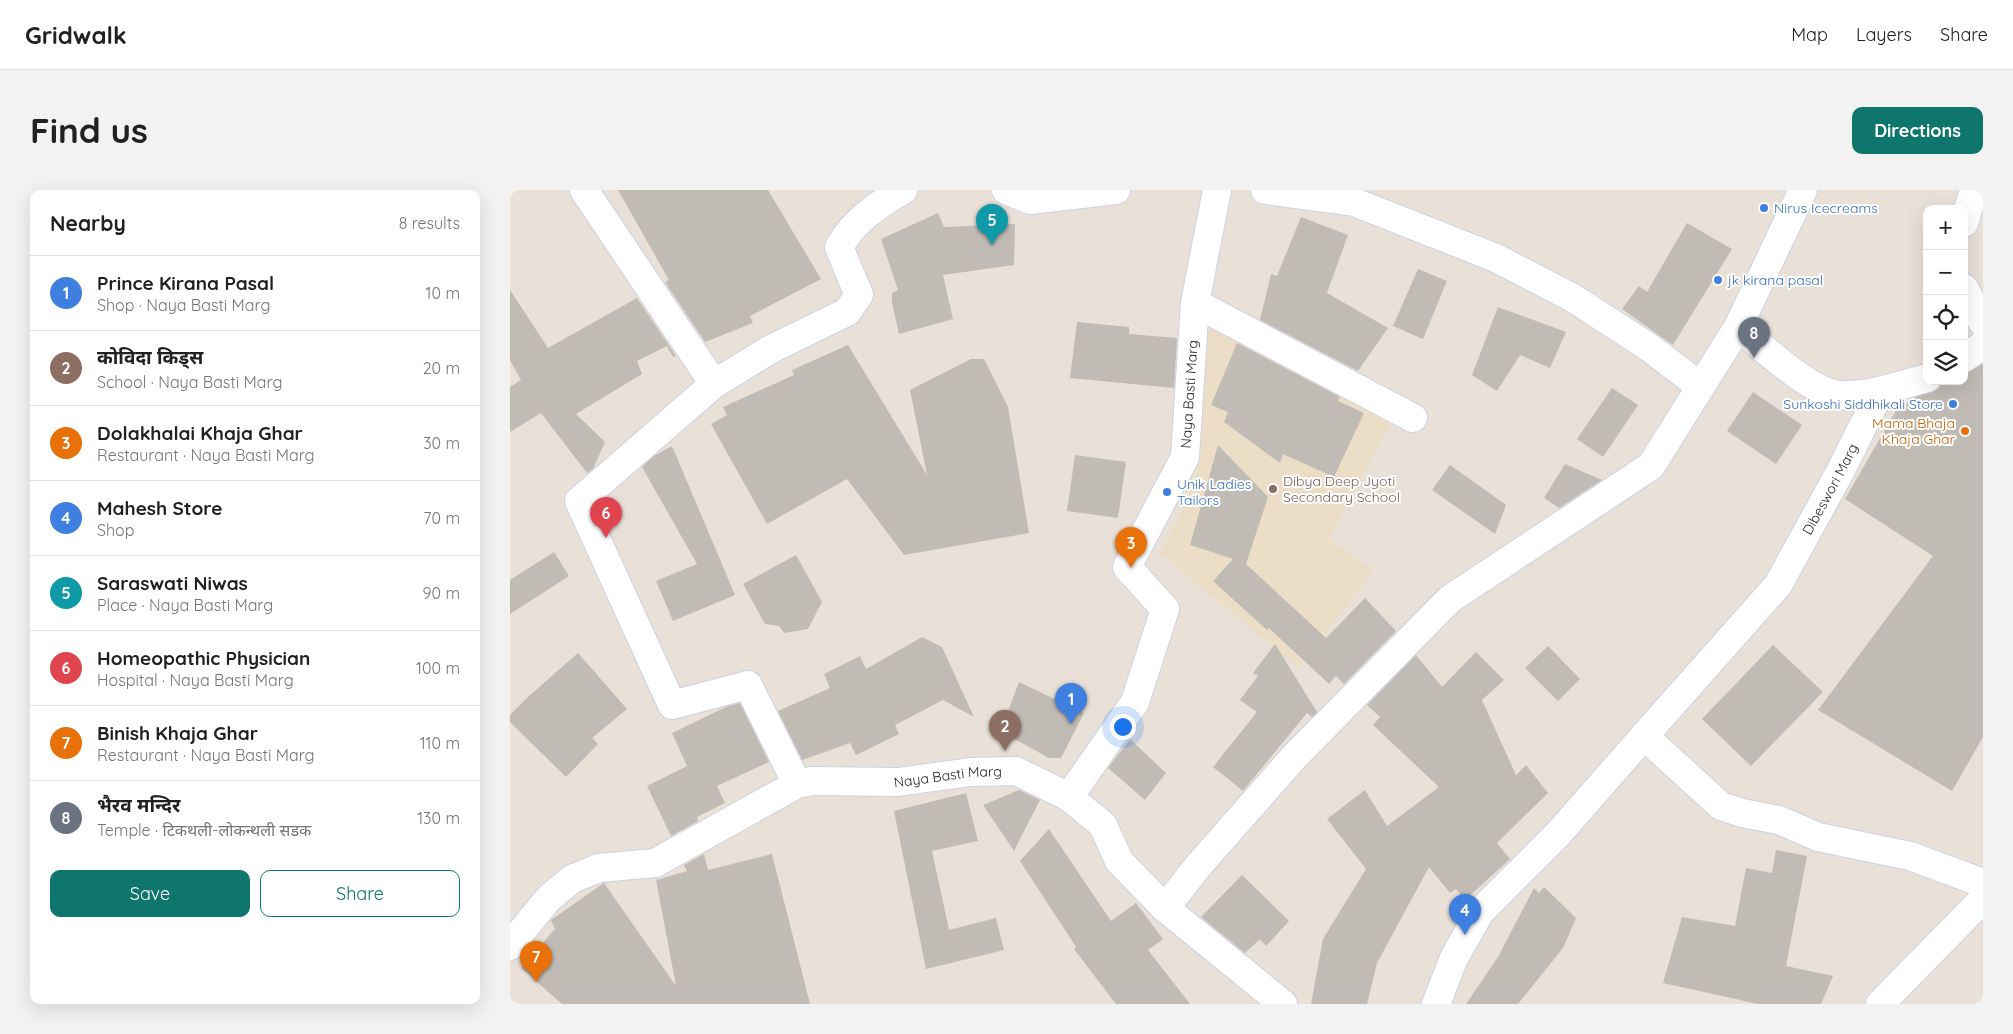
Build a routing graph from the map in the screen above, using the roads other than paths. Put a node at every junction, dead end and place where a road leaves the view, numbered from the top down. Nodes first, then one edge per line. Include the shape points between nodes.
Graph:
1 (584, 190) edge
2 (903, 190) edge
3 (1006, 190) edge
4 (1116, 190) edge
5 (1217, 190) edge
6 (1265, 190) edge
7 (1803, 190) edge
8 (1974, 190) edge
9 (1968, 210) edge
10 (1968, 295) edge
11 (1194, 303) junction
12 (1983, 323) edge
13 (1738, 327) junction
14 (1983, 345) edge
15 (1968, 355) edge
16 (1923, 379) edge
17 (714, 384) junction
18 (1700, 386) junction
19 (1880, 392) junction
20 (1413, 418) dead end
21 (1644, 736) junction
22 (797, 784) junction
23 (1069, 797) junction
24 (1983, 883) edge
25 (1983, 899) edge
26 (1165, 908) junction
27 (510, 946) edge
28 (1283, 1004) edge
29 (1436, 1004) edge
30 (1880, 1004) edge

1 - 17 street
2 - 17 street via 849,229 839,247 859,295 847,312 771,350
3 - 4 street via 1030,200
5 - 11 street, Naya Basti Marg
6 - 18 street via 1354,202 1496,258 1573,298 1650,348
7 - 13 street
8 - 9 street
10 - 12 street
11 - 20 street
11 - 23 street, Naya Basti Marg via 1185,457 1128,567 1165,609 1135,702
13 - 18 street
13 - 19 street via 1810,384 1838,395
14 - 15 street
16 - 19 street
17 - 22 street via 579,502 672,705 748,685
18 - 26 street via 1651,466 1450,599 1294,757
19 - 21 street, Dibeswori Marg via 1778,585
21 - 24 street via 1721,806 1779,820 1818,836 1910,856
21 - 29 street, Dibeswori Marg via 1558,834 1480,912 1454,958
22 - 23 street, Naya Basti Marg via 812,781 898,782 971,772 1016,770
22 - 27 street, Naya Basti Marg via 655,863 599,868 572,879 548,899
23 - 26 street via 1103,826 1119,861
25 - 30 street
26 - 28 street

